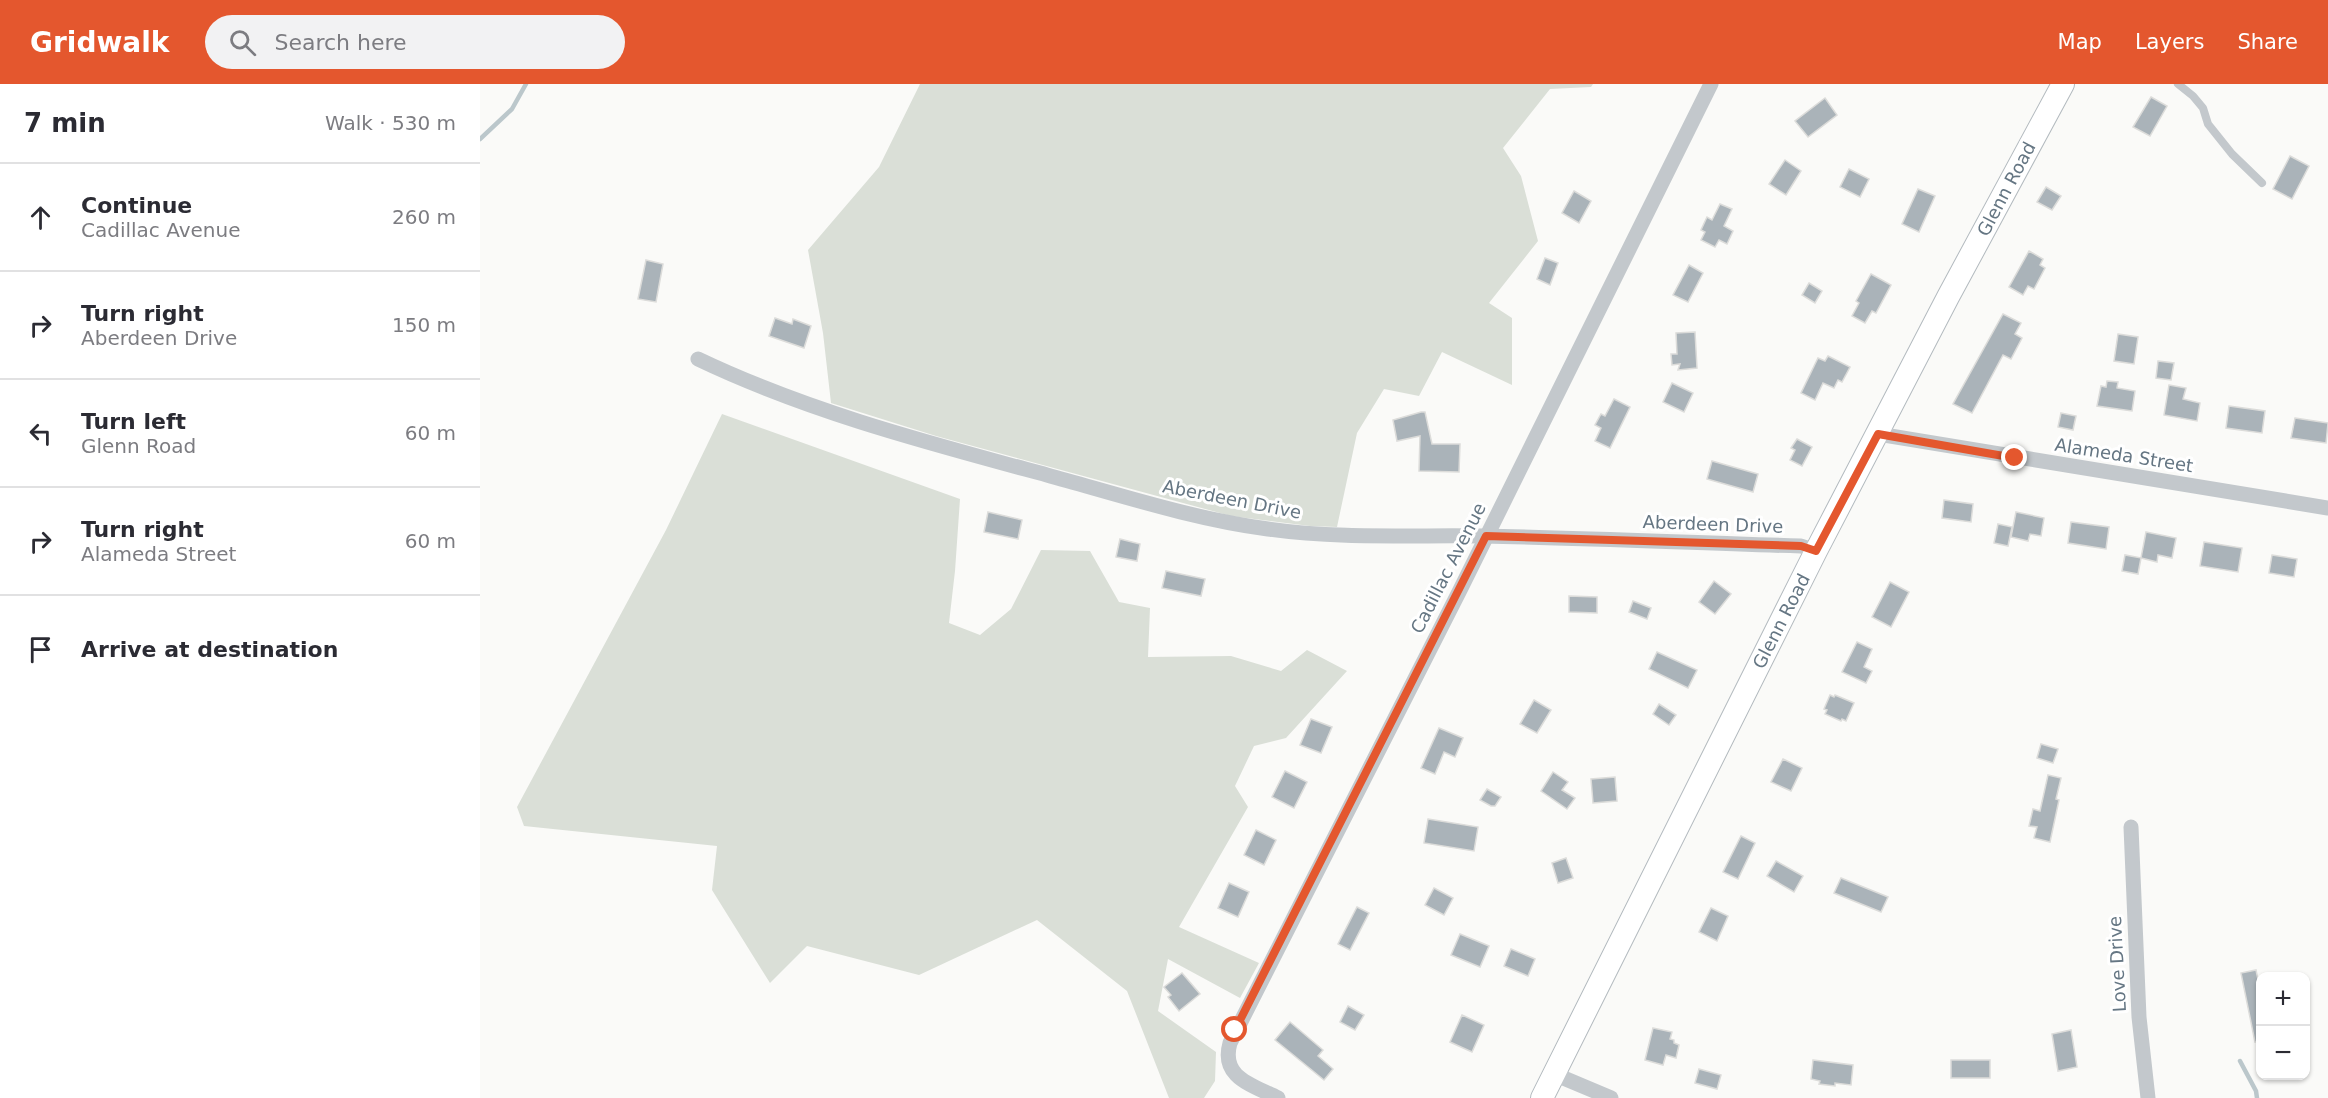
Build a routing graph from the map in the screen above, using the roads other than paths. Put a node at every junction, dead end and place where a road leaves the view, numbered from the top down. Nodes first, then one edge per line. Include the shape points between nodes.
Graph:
1 (1711, 84) edge
2 (2178, 84) edge
3 (2059, 85) edge
4 (2262, 183) dead end
5 (698, 359) dead end
6 (1878, 434) junction
7 (2328, 508) edge
8 (1486, 536) junction
9 (1816, 551) junction
10 (2131, 827) dead end
11 (1554, 1074) junction
12 (1278, 1098) edge
13 (1542, 1098) edge
14 (1611, 1098) edge
15 (2148, 1098) edge

1 - 8 street, Cadillac Avenue
2 - 4 lane via 2203,108 2208,124 2232,154
3 - 6 street, Glenn Road
5 - 8 street, Aberdeen Drive via 839,416 1191,514 1309,533
6 - 7 street, Alameda Street
6 - 9 street, Glenn Road
8 - 9 street, Aberdeen Drive via 1801,546
8 - 12 street, Cadillac Avenue via 1235,1030 1227,1052 1231,1070
9 - 11 street, Glenn Road
10 - 15 street, Love Drive via 2138,995
11 - 13 street, Glenn Road
11 - 14 street

